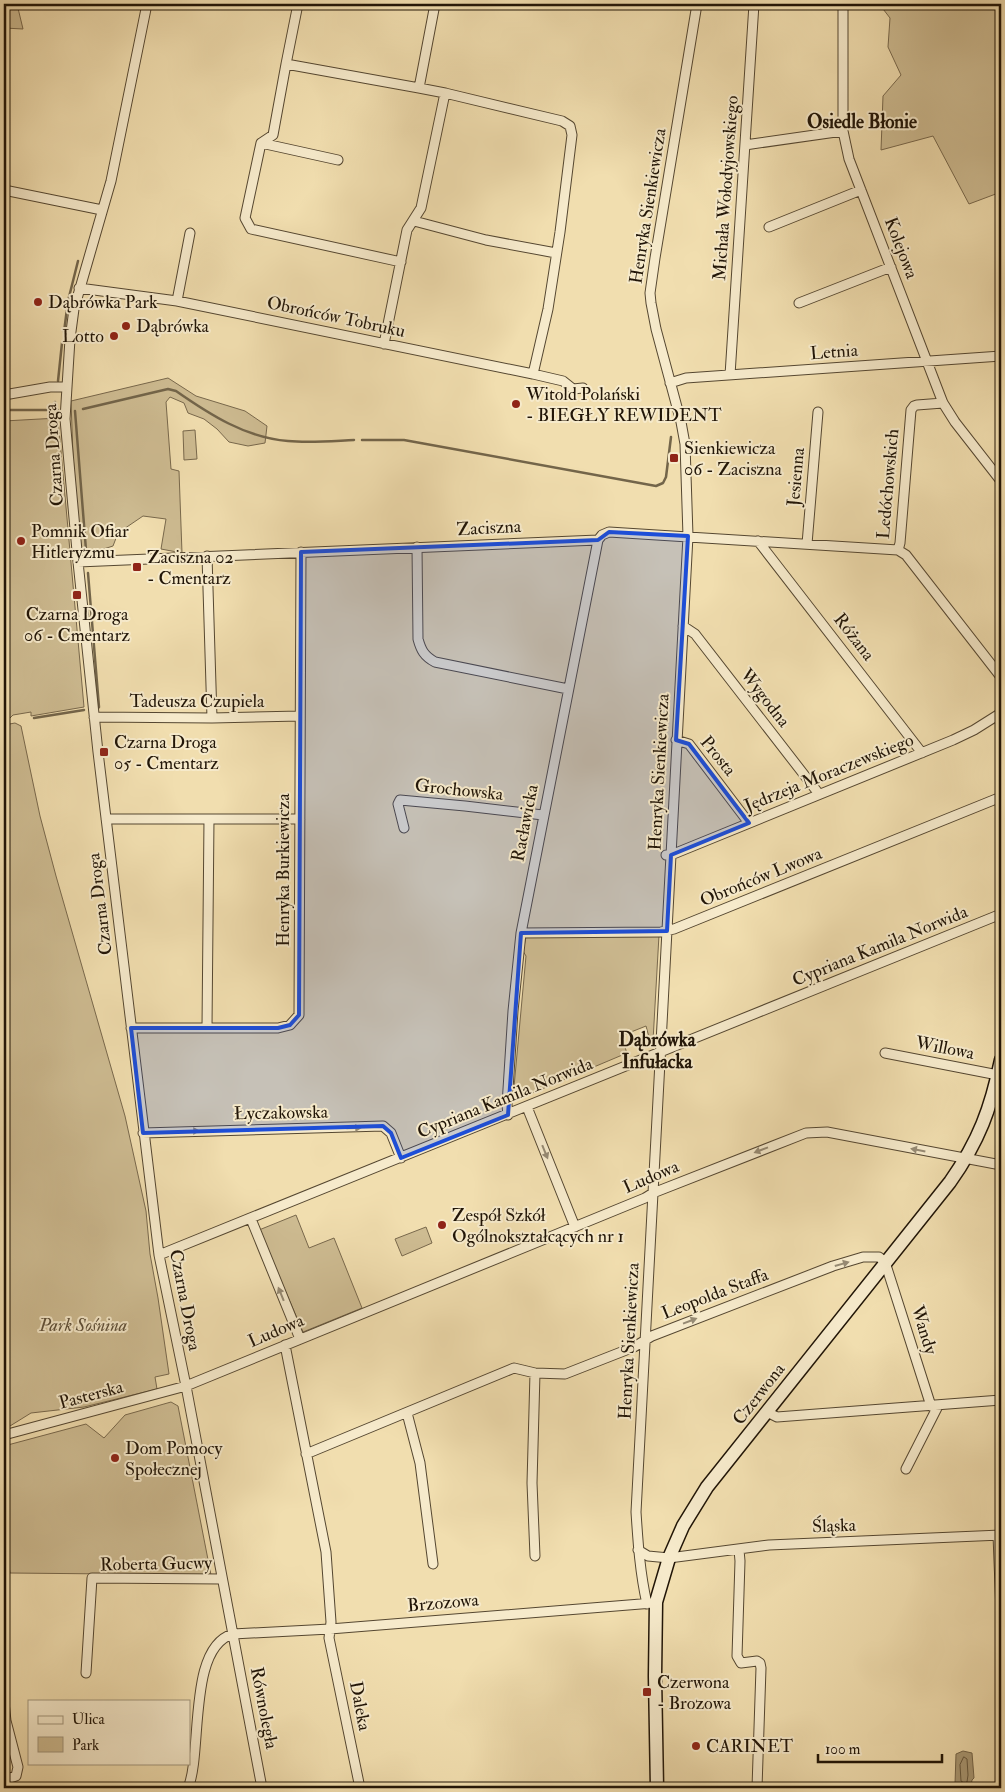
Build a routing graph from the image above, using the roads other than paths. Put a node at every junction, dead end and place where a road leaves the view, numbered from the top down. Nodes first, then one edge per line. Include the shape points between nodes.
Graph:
1 (147, 4) edge
2 (298, 4) edge
3 (436, 4) edge
4 (697, 4) edge
5 (754, 4) edge
6 (843, 4) edge
7 (286, 64) junction
8 (419, 88) junction
9 (445, 93) junction
10 (843, 131) junction
11 (261, 143) junction
12 (745, 145) junction
13 (338, 160) dead end
14 (4, 190) edge
15 (861, 190) junction
16 (102, 210) junction
17 (414, 221) junction
18 (769, 227) dead end
19 (190, 233) dead end
20 (556, 253) junction
21 (401, 262) junction
22 (891, 267) junction
23 (79, 288) junction
24 (177, 301) junction
25 (799, 303) dead end
26 (384, 344) junction
27 (1001, 356) edge
28 (927, 361) junction
29 (533, 374) junction
30 (730, 375) junction
31 (670, 383) junction
32 (67, 387) junction
33 (584, 388) dead end
34 (4, 396) edge
35 (943, 403) junction
36 (818, 412) dead end
37 (1001, 481) edge
38 (688, 536) junction
39 (598, 540) junction
40 (758, 541) junction
41 (807, 544) junction
42 (417, 547) junction
43 (898, 550) junction
44 (301, 552) junction
45 (207, 556) junction
46 (78, 562) junction
47 (683, 626) junction
48 (1001, 678) edge
49 (568, 689) junction
50 (1001, 713) edge
51 (300, 716) junction
52 (94, 717) junction
53 (212, 718) junction
54 (676, 740) junction
55 (922, 753) junction
56 (819, 794) junction
57 (1001, 797) edge
58 (543, 815) junction
59 (106, 819) junction
60 (209, 819) junction
61 (300, 819) junction
62 (749, 823) junction
63 (404, 828) dead end
64 (668, 855) junction
65 (1001, 914) edge
66 (667, 931) junction
67 (521, 933) junction
68 (207, 1027) junction
69 (131, 1028) junction
70 (660, 1052) junction
71 (885, 1053) dead end
72 (1001, 1060) edge
73 (998, 1075) junction
74 (527, 1107) junction
75 (508, 1114) junction
76 (143, 1132) junction
77 (401, 1158) junction
78 (966, 1159) junction
79 (1001, 1167) edge
80 (653, 1193) junction
81 (251, 1219) junction
82 (575, 1227) junction
83 (159, 1255) junction
84 (885, 1262) junction
85 (300, 1339) junction
86 (645, 1341) junction
87 (285, 1345) junction
88 (534, 1374) junction
89 (186, 1386) junction
90 (1001, 1400) edge
91 (934, 1406) junction
92 (767, 1412) junction
93 (407, 1413) junction
94 (4, 1435) edge
95 (912, 1447) dead end
96 (306, 1454) junction
97 (906, 1470) dead end
98 (1000, 1535) edge
99 (638, 1550) junction
100 (739, 1550) junction
101 (535, 1556) dead end
102 (668, 1558) junction
103 (433, 1564) dead end
104 (222, 1580) junction
105 (652, 1603) junction
106 (1001, 1612) edge
107 (330, 1629) junction
108 (232, 1634) junction
109 (86, 1673) dead end
110 (4, 1702) edge
111 (190, 1709) edge
112 (198, 1709) junction
113 (4, 1780) edge
114 (188, 1788) edge
115 (262, 1788) edge
116 (360, 1788) edge
117 (657, 1788) edge
118 (757, 1788) edge

1 - 16 street, Czarna Droga via 111,181
2 - 7 street
3 - 8 street
4 - 31 street, Henryka Sienkiewicza via 650,293 652,316
5 - 12 street, Michała Wołodyjowskiego
6 - 10 street, Kolejowa
7 - 8 street
7 - 11 street via 273,135
8 - 9 street
9 - 17 street via 421,208
9 - 20 street via 562,121 570,126 572,135
10 - 12 street
10 - 15 street, Kolejowa
11 - 13 street
11 - 21 street via 245,218 251,230
12 - 30 street, Michała Wołodyjowskiego
14 - 16 street
15 - 18 street
15 - 22 street, Kolejowa
16 - 23 street, Czarna Droga
17 - 20 street via 486,240
17 - 21 street via 407,230
19 - 24 street
20 - 29 street via 548,309
21 - 26 street
22 - 25 street
22 - 28 street, Kolejowa
23 - 24 street, Obrońców Tobruku
23 - 32 street, Czarna Droga
24 - 26 street, Obrońców Tobruku
26 - 29 street, Obrońców Tobruku
27 - 28 street, Letnia
28 - 30 street, Letnia
28 - 35 street, Kolejowa
29 - 33 street, Obrońców Tobruku via 563,381 573,389
30 - 31 street, Letnia via 686,378
31 - 38 street, Henryka Sienkiewicza via 685,444
32 - 34 street
32 - 46 street, Czarna Droga via 65,419
35 - 37 street, Kolejowa via 954,422
35 - 43 street, Ledóchowskich via 917,405 911,410
36 - 41 street, Jesienna
38 - 39 street, Zaciszna via 610,532
38 - 40 street, Zaciszna
38 - 47 street, Henryka Sienkiewicza
39 - 42 street, Zaciszna
39 - 49 street, Racławicka
40 - 41 street, Zaciszna
40 - 55 street, Różana
41 - 43 street, Zaciszna
42 - 44 street, Zaciszna
42 - 49 street via 418,639 426,657 434,662
43 - 48 street, Ledóchowskich via 906,555
44 - 45 street, Zaciszna
44 - 51 street, Henryka Burkiewicza
45 - 46 street, Zaciszna
45 - 53 street
46 - 52 street, Czarna Droga
47 - 54 street, Henryka Sienkiewicza
47 - 56 street, Wygodna via 695,634
49 - 58 street, Racławicka
50 - 55 street, Jędrzeja Moraczewskiego via 974,730
51 - 53 street, Tadeusza Czupiela
51 - 61 street, Henryka Burkiewicza
52 - 53 street, Tadeusza Czupiela
52 - 59 street, Czarna Droga
54 - 62 street, Prosta via 689,744
54 - 64 street, Henryka Sienkiewicza
55 - 56 street, Jędrzeja Moraczewskiego
56 - 62 street, Jędrzeja Moraczewskiego
57 - 66 street, Obrońców Lwowa
58 - 63 street, Grochowska via 400,800 398,804
58 - 67 street, Racławicka
59 - 60 street
59 - 69 street, Czarna Droga
60 - 61 street
60 - 68 street
61 - 68 street, Henryka Burkiewicza via 298,1015 290,1025 278,1028
62 - 64 street, Jędrzeja Moraczewskiego
64 - 66 street, Henryka Sienkiewicza
65 - 70 street, Cypriana Kamila Norwida
66 - 67 street, Obrońców Lwowa
66 - 70 street, Henryka Sienkiewicza
67 - 75 street, Racławicka
68 - 69 street, Henryka Burkiewicza
69 - 76 street, Czarna Droga
70 - 74 street, Cypriana Kamila Norwida
70 - 80 street, Henryka Sienkiewicza
71 - 73 street, Willowa
72 - 73 main road, Czerwona
73 - 78 main road, Czerwona via 982,1129
74 - 75 street, Cypriana Kamila Norwida
74 -> 82 street
75 - 77 street, Cypriana Kamila Norwida
76 -> 77 street, Łyczakowska via 383,1126 391,1133
76 - 83 street, Czarna Droga
77 - 81 street, Cypriana Kamila Norwida
78 - 79 street, Ludowa
78 -> 80 street, Ludowa via 818,1131 806,1132
78 - 84 main road, Czerwona
80 - 82 street, Ludowa
80 - 86 street, Henryka Sienkiewicza
81 - 83 street, Cypriana Kamila Norwida
85 -> 81 street
82 - 85 street, Ludowa
83 - 89 street, Czarna Droga
86 -> 84 street, Leopolda Staffa via 832,1266 863,1257 879,1257
84 - 91 street, Wandy
84 - 92 main road, Czerwona
85 - 87 street, Ludowa
86 - 88 street, Leopolda Staffa via 564,1374
86 - 99 street, Henryka Sienkiewicza via 636,1512
87 - 89 street, Ludowa
87 - 96 street, Daleka
88 - 93 street, Leopolda Staffa via 514,1368
88 - 101 street via 532,1483
89 - 94 street, Pasterska
89 - 104 street, Czarna Droga
90 - 91 street
91 - 92 street via 777,1417
91 - 95 street
91 - 97 street
92 - 102 main road, Czerwona via 703,1494
93 - 96 street, Leopolda Staffa
93 - 103 street via 420,1462
96 - 107 street, Daleka via 326,1552
98 - 100 street, Śląska via 793,1544
98 - 106 street
99 - 102 street via 648,1556
99 - 105 street, Henryka Sienkiewicza via 643,1588
100 - 102 street, Śląska
100 - 118 street via 737,1656 741,1663 757,1661 761,1668
102 - 105 main road, Czerwona
104 - 108 street, Czarna Droga
104 - 109 street, Roberta Gucwy via 92,1578
105 - 107 street, Brzozowa
105 - 117 main road, Czerwona
107 - 108 street, Brzozowa
107 - 116 street, Daleka
108 - 112 street via 225,1636 212,1649 206,1663
108 - 115 street, Równoległa
110 - 113 street via 18,1768 16,1776
111 - 112 street
112 - 114 street

